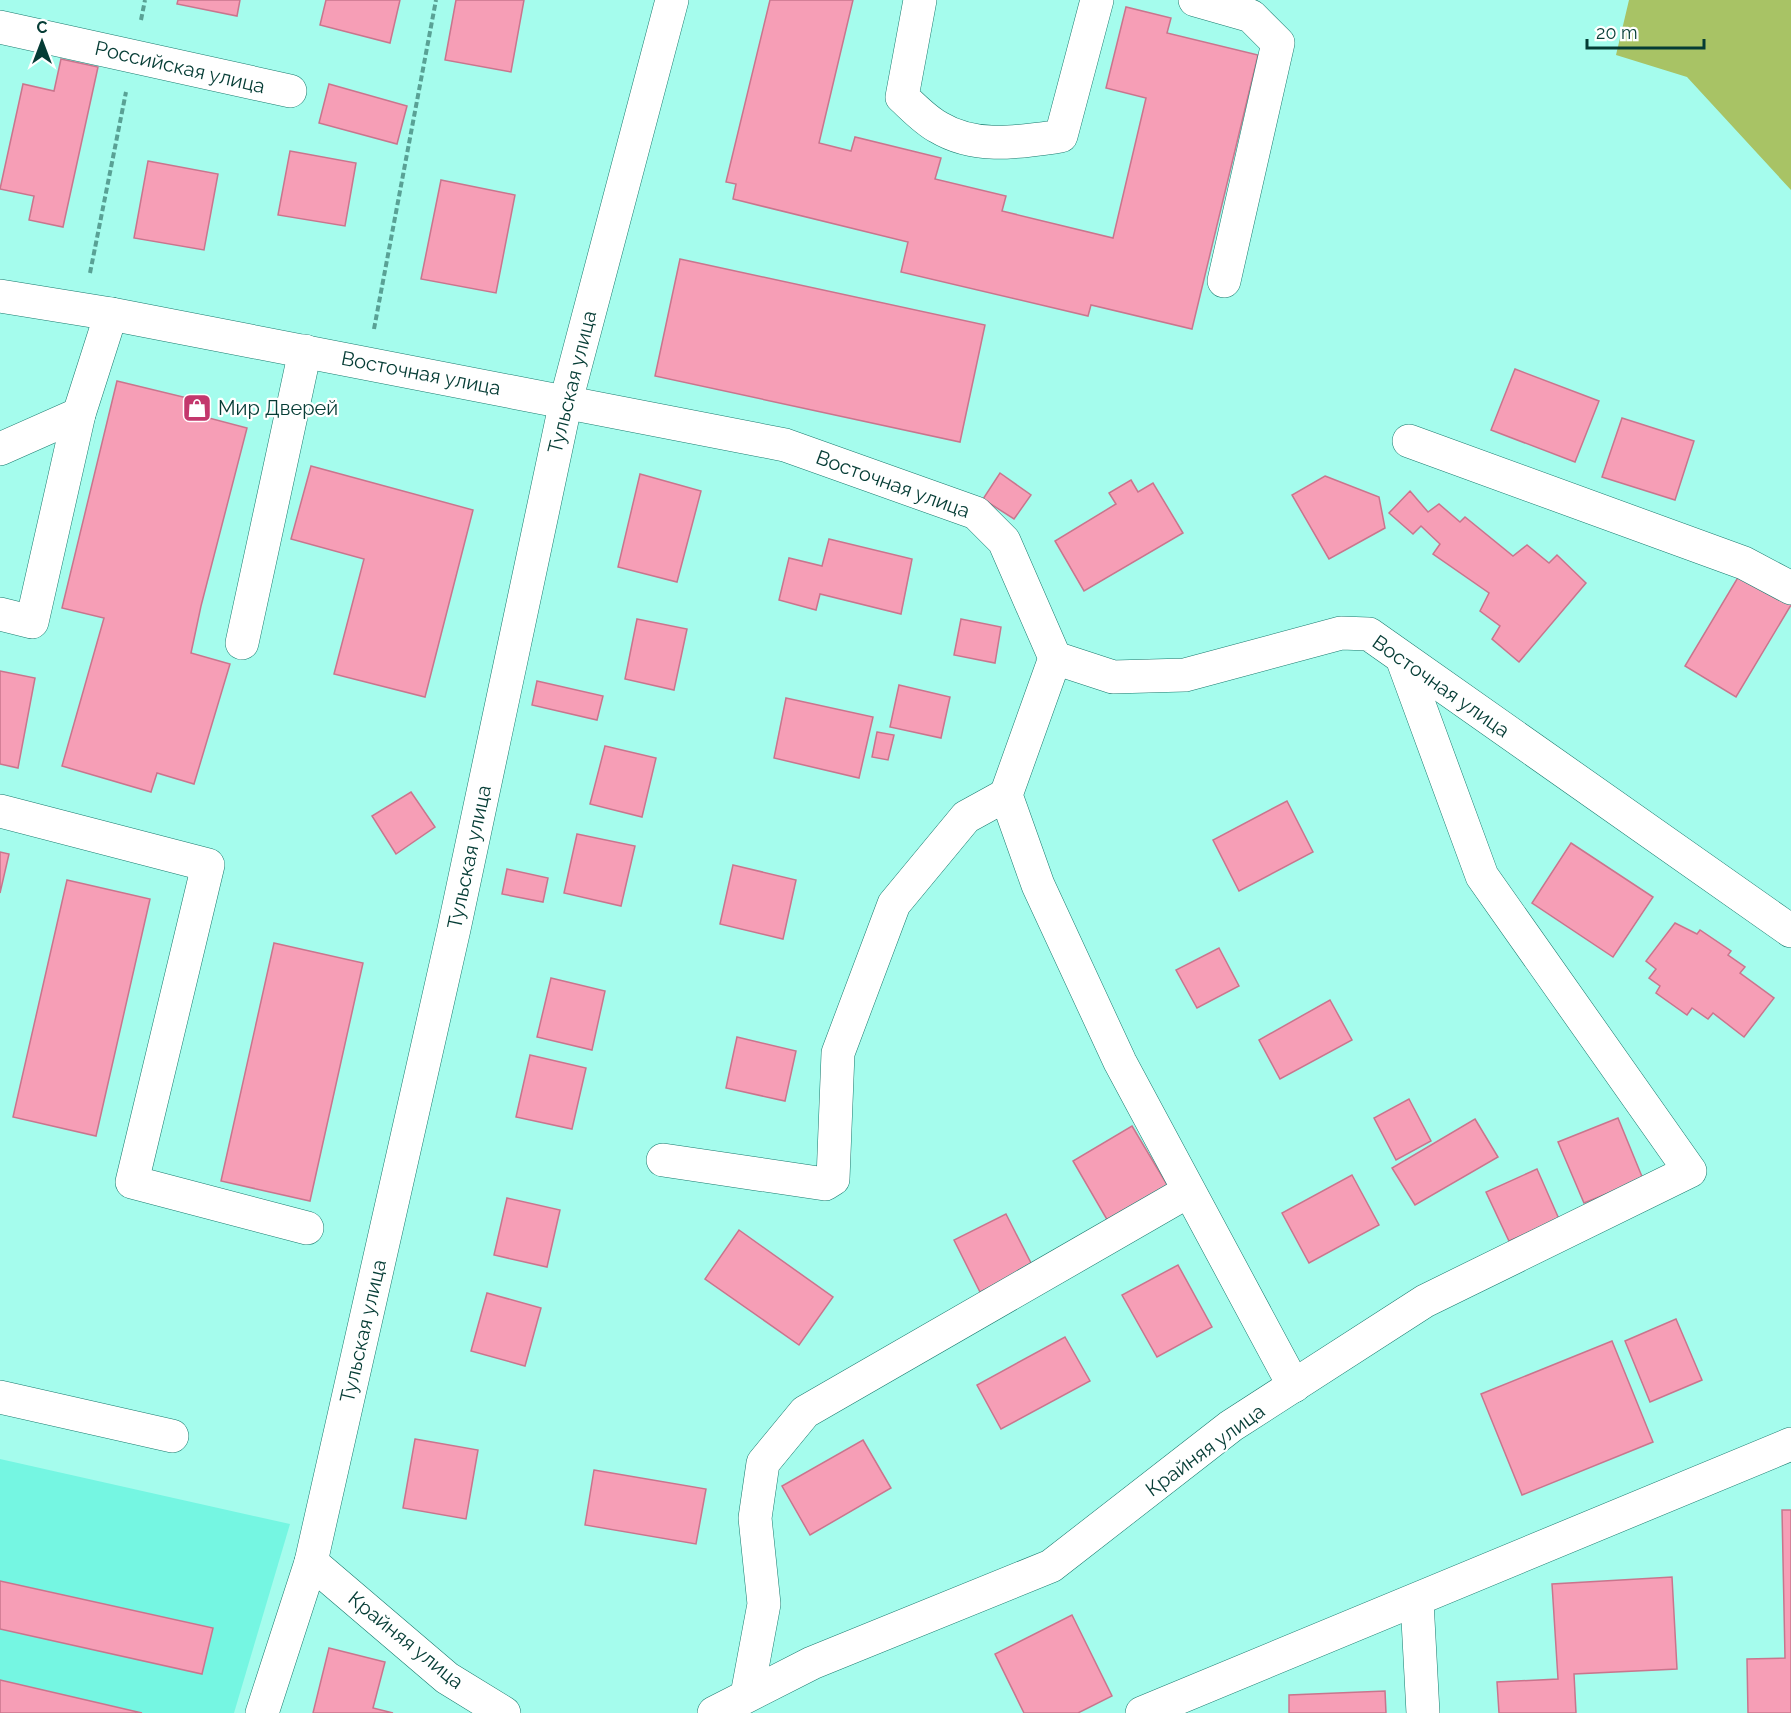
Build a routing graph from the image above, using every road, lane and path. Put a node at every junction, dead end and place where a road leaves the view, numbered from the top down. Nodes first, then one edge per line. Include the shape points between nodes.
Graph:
1 (145, 0) edge
2 (436, 0) edge
3 (672, 0) edge
4 (921, 0) edge
5 (1097, 0) edge
6 (1195, 0) edge
7 (0, 27) edge
8 (134, 56) junction
9 (290, 92) dead end
10 (1224, 281) dead end
11 (0, 296) edge
12 (97, 312) junction
13 (305, 351) junction
14 (368, 363) junction
15 (566, 401) junction
16 (79, 414) junction
17 (1409, 441) dead end
18 (0, 448) edge
19 (1791, 588) edge
20 (0, 614) edge
21 (242, 643) dead end
22 (1055, 658) junction
23 (1402, 658) junction
24 (1006, 795) junction
25 (0, 811) edge
26 (1791, 931) edge
27 (663, 1160) dead end
28 (1187, 1192) junction
29 (307, 1228) dead end
30 (1294, 1386) junction
31 (0, 1397) edge
32 (172, 1436) dead end
33 (1791, 1444) edge
34 (311, 1562) junction
35 (1417, 1601) junction
36 (747, 1695) junction
37 (1219, 1698) edge
38 (262, 1713) edge
39 (504, 1713) edge
40 (714, 1713) edge
41 (1142, 1713) edge
42 (1423, 1713) edge

1 - 8 path
2 - 14 path
3 - 15 street, Тульская улица
4 - 5 street via 902,97 938,127 973,142 1021,142 1061,136
6 - 10 street via 1251,16 1278,43
7 - 8 street, Российская улица
8 - 9 street, Российская улица
8 - 12 path
11 - 12 street, Восточная улица
12 - 13 street, Восточная улица
12 - 16 street
13 - 14 street, Восточная улица
13 - 21 street
14 - 15 street, Восточная улица
15 - 22 street, Восточная улица via 785,445 976,513 1004,541
15 - 34 street, Тульская улица via 454,929
16 - 18 street
16 - 20 street via 32,622
17 - 19 street via 1744,563
22 - 23 street, Восточная улица via 1113,677 1185,675 1341,633 1369,634
22 - 24 street
23 - 26 street, Восточная улица
23 - 30 street, Крайняя улица via 1482,876 1690,1172 1425,1301
24 - 27 street via 966,818 894,904 838,1053 833,1179 825,1184
24 - 28 street via 1042,895 1120,1062
25 - 29 street via 208,865 132,1182
28 - 30 street
28 - 36 street via 805,1412 763,1463 755,1518 764,1604
30 - 36 street, Крайняя улица via 1231,1426 1051,1566 812,1663
31 - 32 street
33 - 35 street
34 - 38 street, Тульская улица
34 - 39 street, Крайняя улица via 447,1678
35 - 37 street
35 - 42 street
36 - 40 street, Крайняя улица
37 - 41 street

